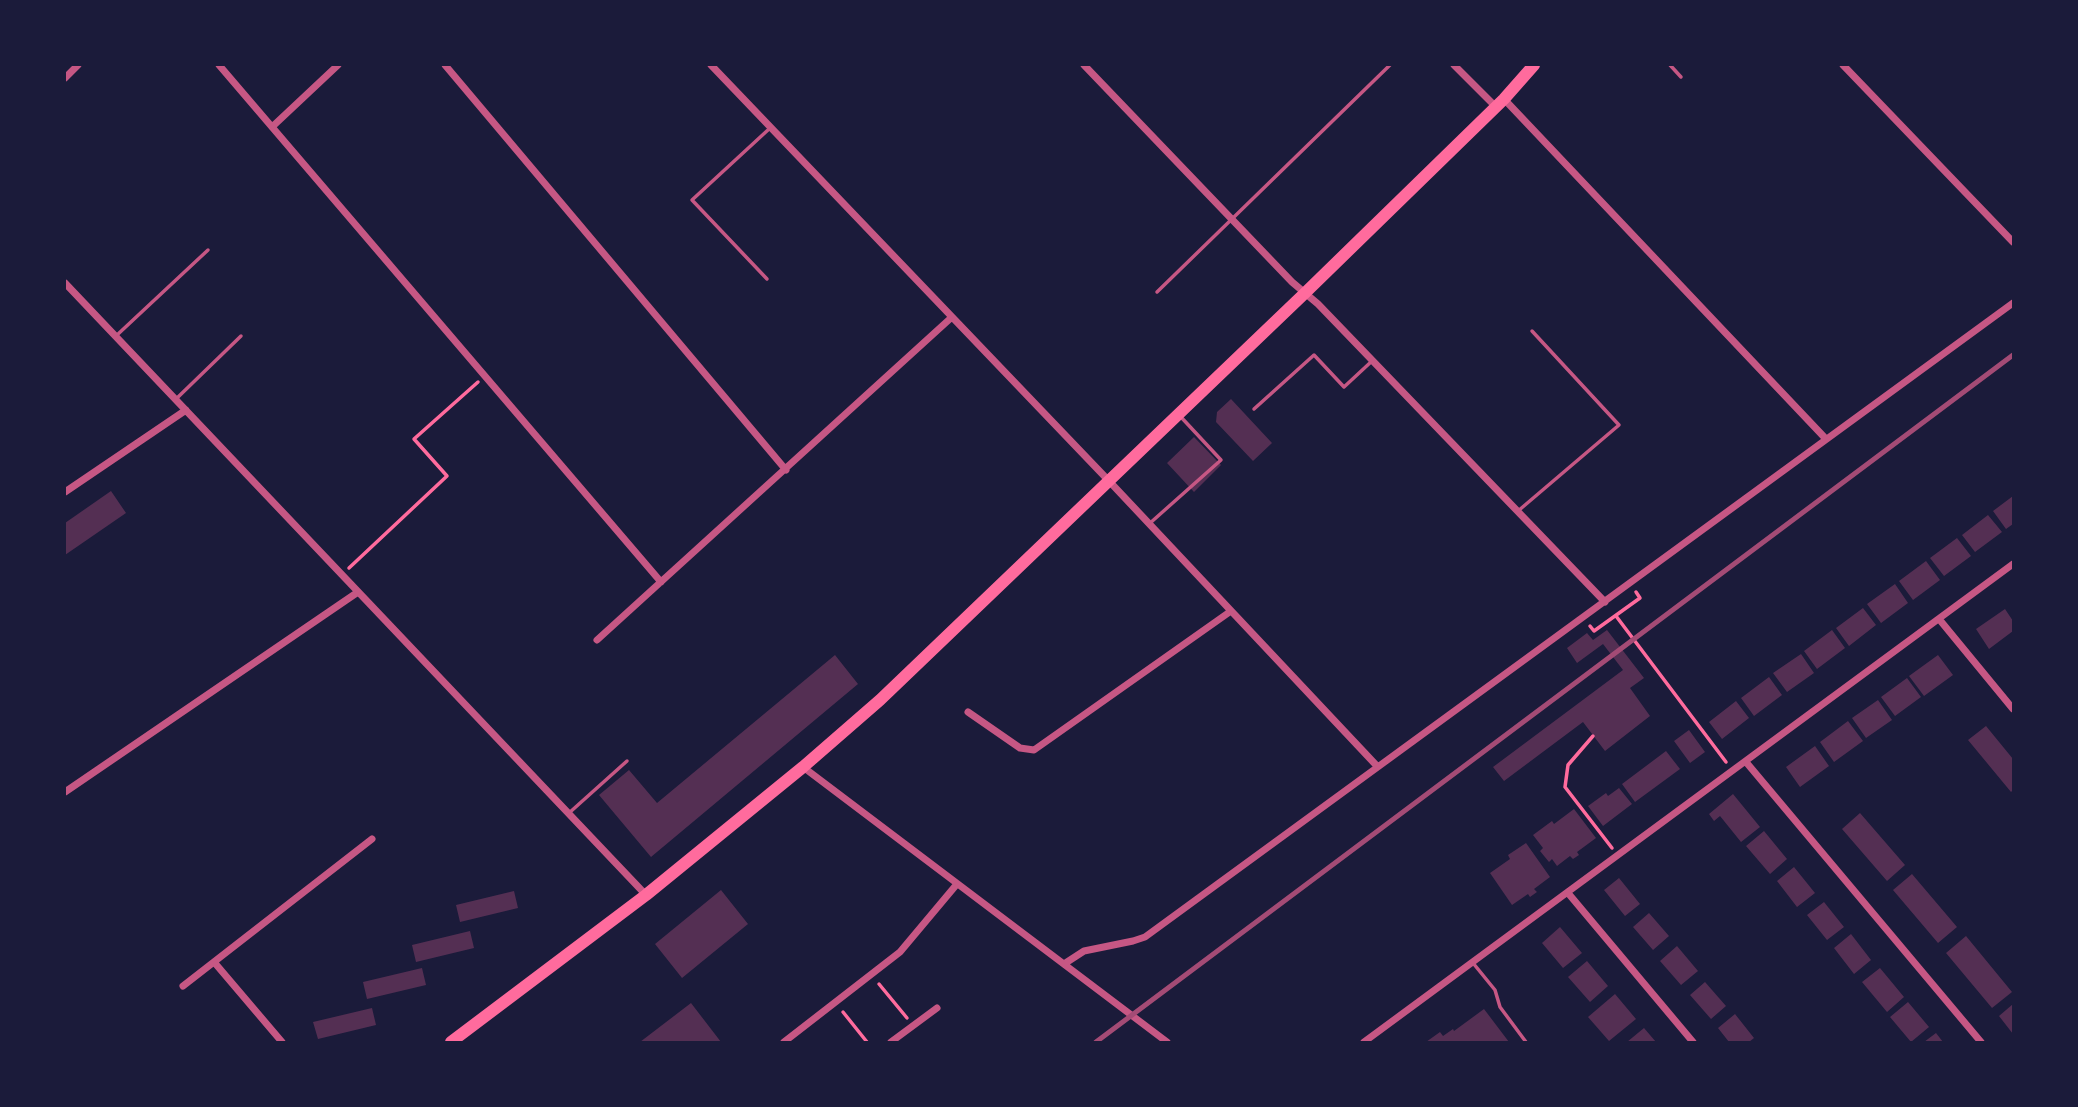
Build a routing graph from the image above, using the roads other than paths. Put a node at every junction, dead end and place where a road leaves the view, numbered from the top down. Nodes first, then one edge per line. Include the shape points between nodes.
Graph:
1 (78, 65) edge
2 (219, 65) edge
3 (338, 65) edge
4 (445, 65) edge
5 (711, 65) edge
6 (1084, 65) edge
7 (1390, 65) edge
8 (1454, 65) edge
9 (1534, 65) edge
10 (1670, 65) edge
11 (1843, 65) edge
12 (1681, 77) dead end
13 (65, 79) edge
14 (1499, 103) junction
15 (272, 127) junction
16 (771, 127) junction
17 (1231, 218) junction
18 (2013, 242) edge
19 (208, 250) dead end
20 (767, 279) dead end
21 (65, 283) edge
22 (1157, 292) dead end
23 (1305, 293) junction
24 (2013, 303) edge
25 (952, 317) junction
26 (1532, 331) dead end
27 (115, 336) junction
28 (242, 336) dead end
29 (1372, 361) junction
30 (176, 399) junction
31 (1254, 409) dead end
32 (186, 410) junction
33 (1178, 415) junction
34 (1826, 439) junction
35 (786, 470) junction
36 (1109, 481) junction
37 (65, 492) edge
38 (1517, 513) junction
39 (1149, 524) junction
40 (2013, 564) edge
41 (661, 582) junction
42 (358, 592) junction
43 (1605, 602) junction
44 (1231, 611) junction
45 (1939, 619) junction
46 (597, 640) dead end
47 (2013, 709) edge
48 (968, 712) dead end
49 (627, 761) dead end
50 (1746, 762) junction
51 (1377, 766) junction
52 (803, 767) junction
53 (65, 792) edge
54 (569, 814) junction
55 (372, 839) dead end
56 (957, 884) junction
57 (1568, 893) junction
58 (646, 895) junction
59 (214, 962) junction
60 (1473, 963) junction
61 (1064, 964) junction
62 (183, 986) dead end
63 (937, 1008) dead end
64 (790, 1041) edge
65 (1166, 1041) edge
66 (282, 1042) edge
67 (451, 1042) edge
68 (891, 1042) edge
69 (1364, 1042) edge
70 (1527, 1042) edge
71 (1693, 1042) edge
72 (1981, 1042) edge

1 - 13 street
2 - 15 street
3 - 15 street
4 - 35 street
5 - 16 street
6 - 17 street
7 - 17 lane
8 - 14 street
9 - 14 main road
10 - 12 lane
11 - 18 street
14 - 23 main road
14 - 34 street
15 - 41 street
16 - 20 lane via 692,200
16 - 25 street
17 - 22 lane
17 - 23 street
19 - 27 lane
21 - 27 street
23 - 29 street
23 - 33 main road
24 - 34 street
25 - 35 street
25 - 36 street
26 - 38 lane via 1619,425
27 - 30 street
28 - 30 lane
29 - 31 lane via 1344,387 1314,355
29 - 38 street
30 - 32 street
32 - 37 street
32 - 42 street
33 - 36 main road
33 - 39 lane via 1221,460
34 - 43 street
35 - 41 street
36 - 39 street
36 - 52 main road via 880,700
38 - 43 street
39 - 44 street
40 - 45 street
41 - 46 street
42 - 53 street
42 - 54 street
43 - 51 street
44 - 48 street via 1034,750 1020,748
44 - 51 street
45 - 47 street
45 - 50 street
49 - 54 lane
50 - 57 street
50 - 72 street
51 - 61 street via 1145,936 1084,951
52 - 56 street
52 - 58 main road
54 - 58 street
55 - 59 street
56 - 61 street
56 - 64 street via 900,952
57 - 60 street
57 - 71 street
58 - 67 main road
59 - 62 street
59 - 66 street
60 - 69 street
60 - 70 lane
61 - 65 street
63 - 68 street

